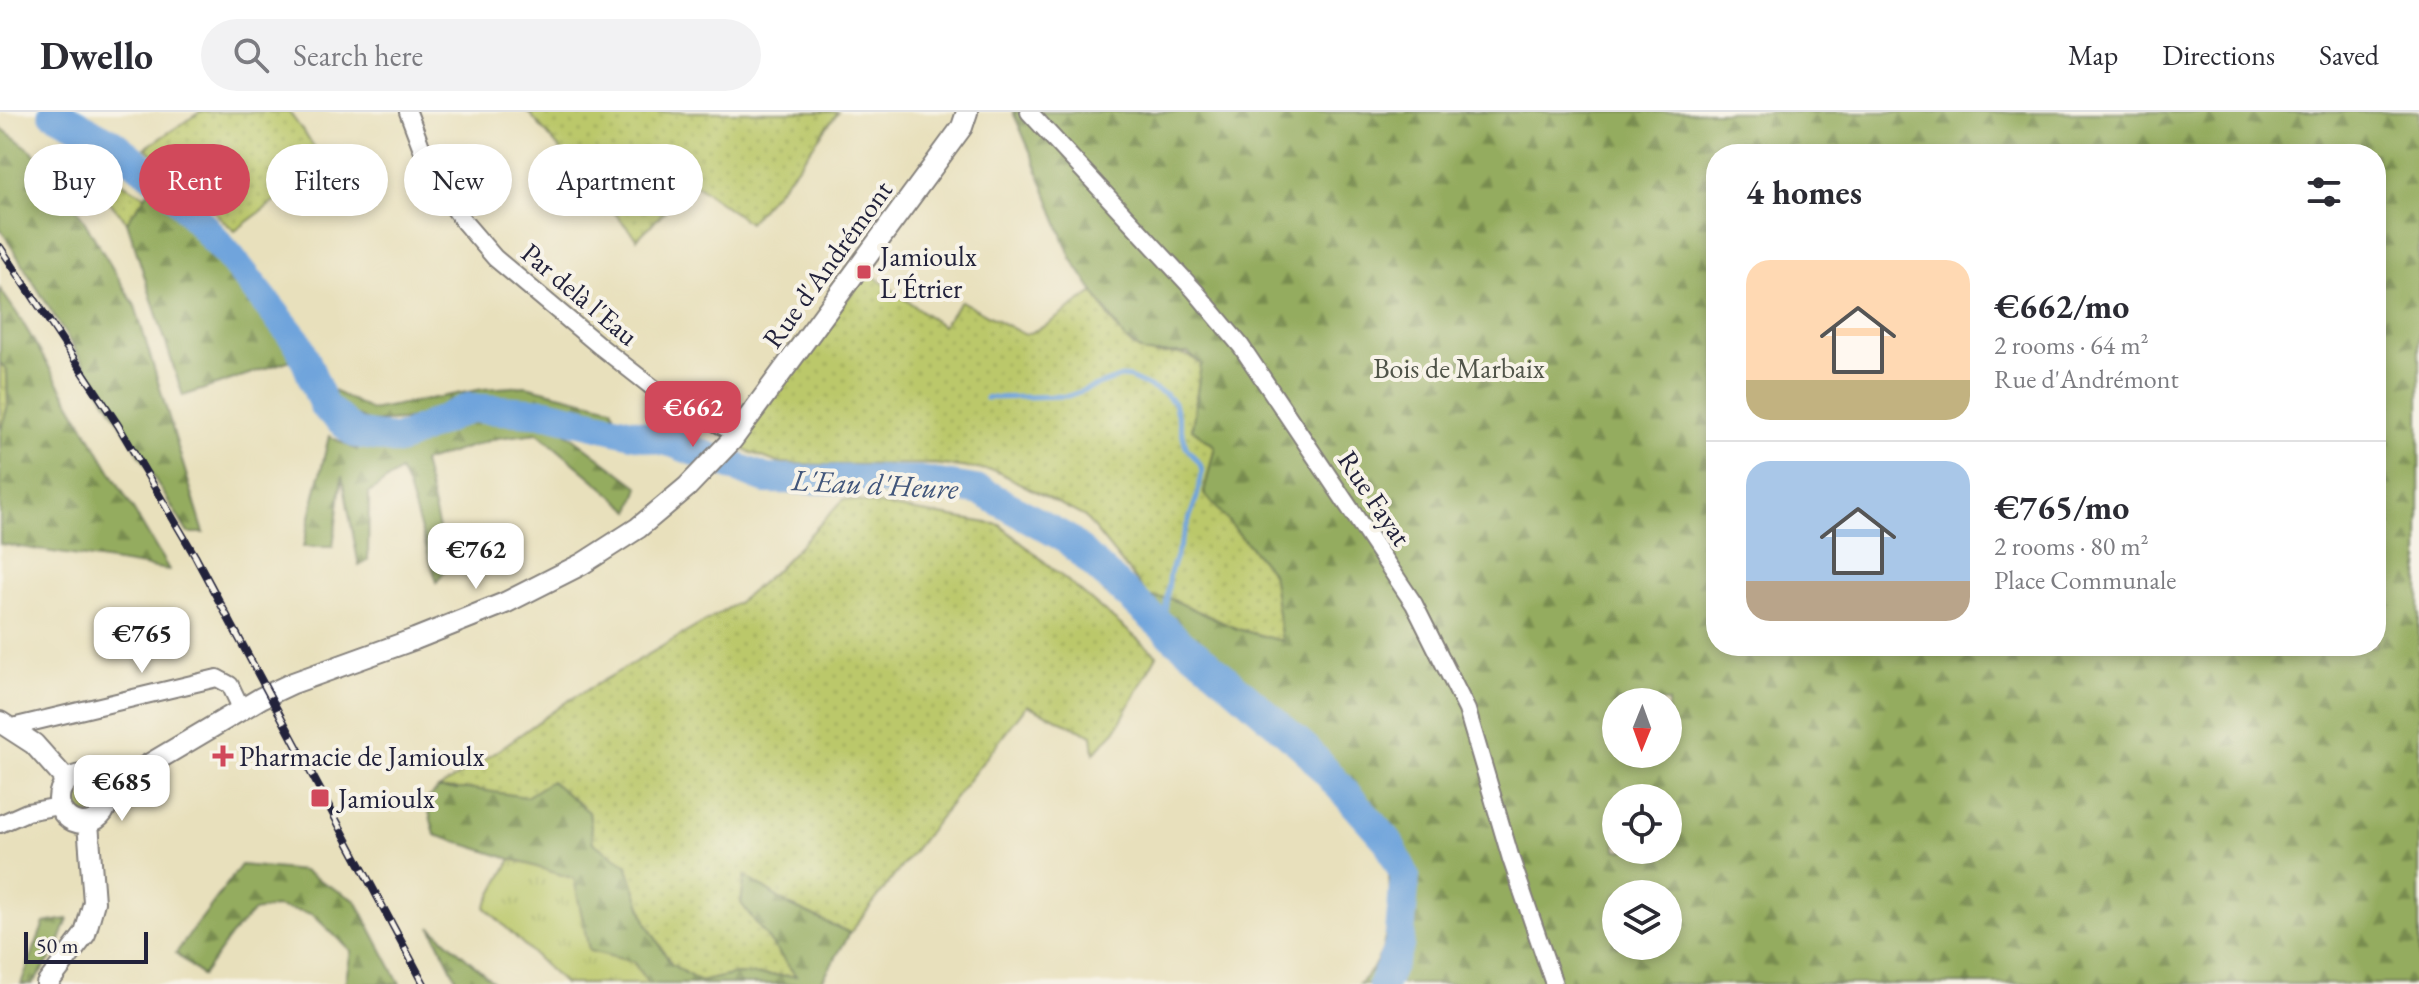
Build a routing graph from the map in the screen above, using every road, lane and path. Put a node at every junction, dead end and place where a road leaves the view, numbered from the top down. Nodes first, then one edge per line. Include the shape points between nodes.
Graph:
1 (408, 112) edge
2 (967, 112) edge
3 (1029, 112) edge
4 (734, 437) junction
5 (242, 710) junction
6 (4, 725) edge
7 (67, 781) junction
8 (106, 790) junction
9 (59, 806) junction
10 (88, 823) junction
11 (0, 824) edge
12 (47, 984) edge
13 (1554, 984) edge

1 - 4 street, Par delà l'Eau via 441,190 495,258 661,394
2 - 4 street, Rue d'Andrémont via 962,127
3 - 13 street, Rue Fayat via 1241,346 1414,604 1467,710
4 - 5 street, Rue d'Andrémont via 638,528 582,564 415,639 293,683
5 - 6 street via 230,685 217,678
5 - 8 street, Rue d'Andrémont
6 - 7 street via 34,744
7 - 8 street via 90,776
7 - 9 street
8 - 10 street via 102,815
9 - 10 street via 68,819
9 - 11 street
10 - 12 street via 94,902 85,934

